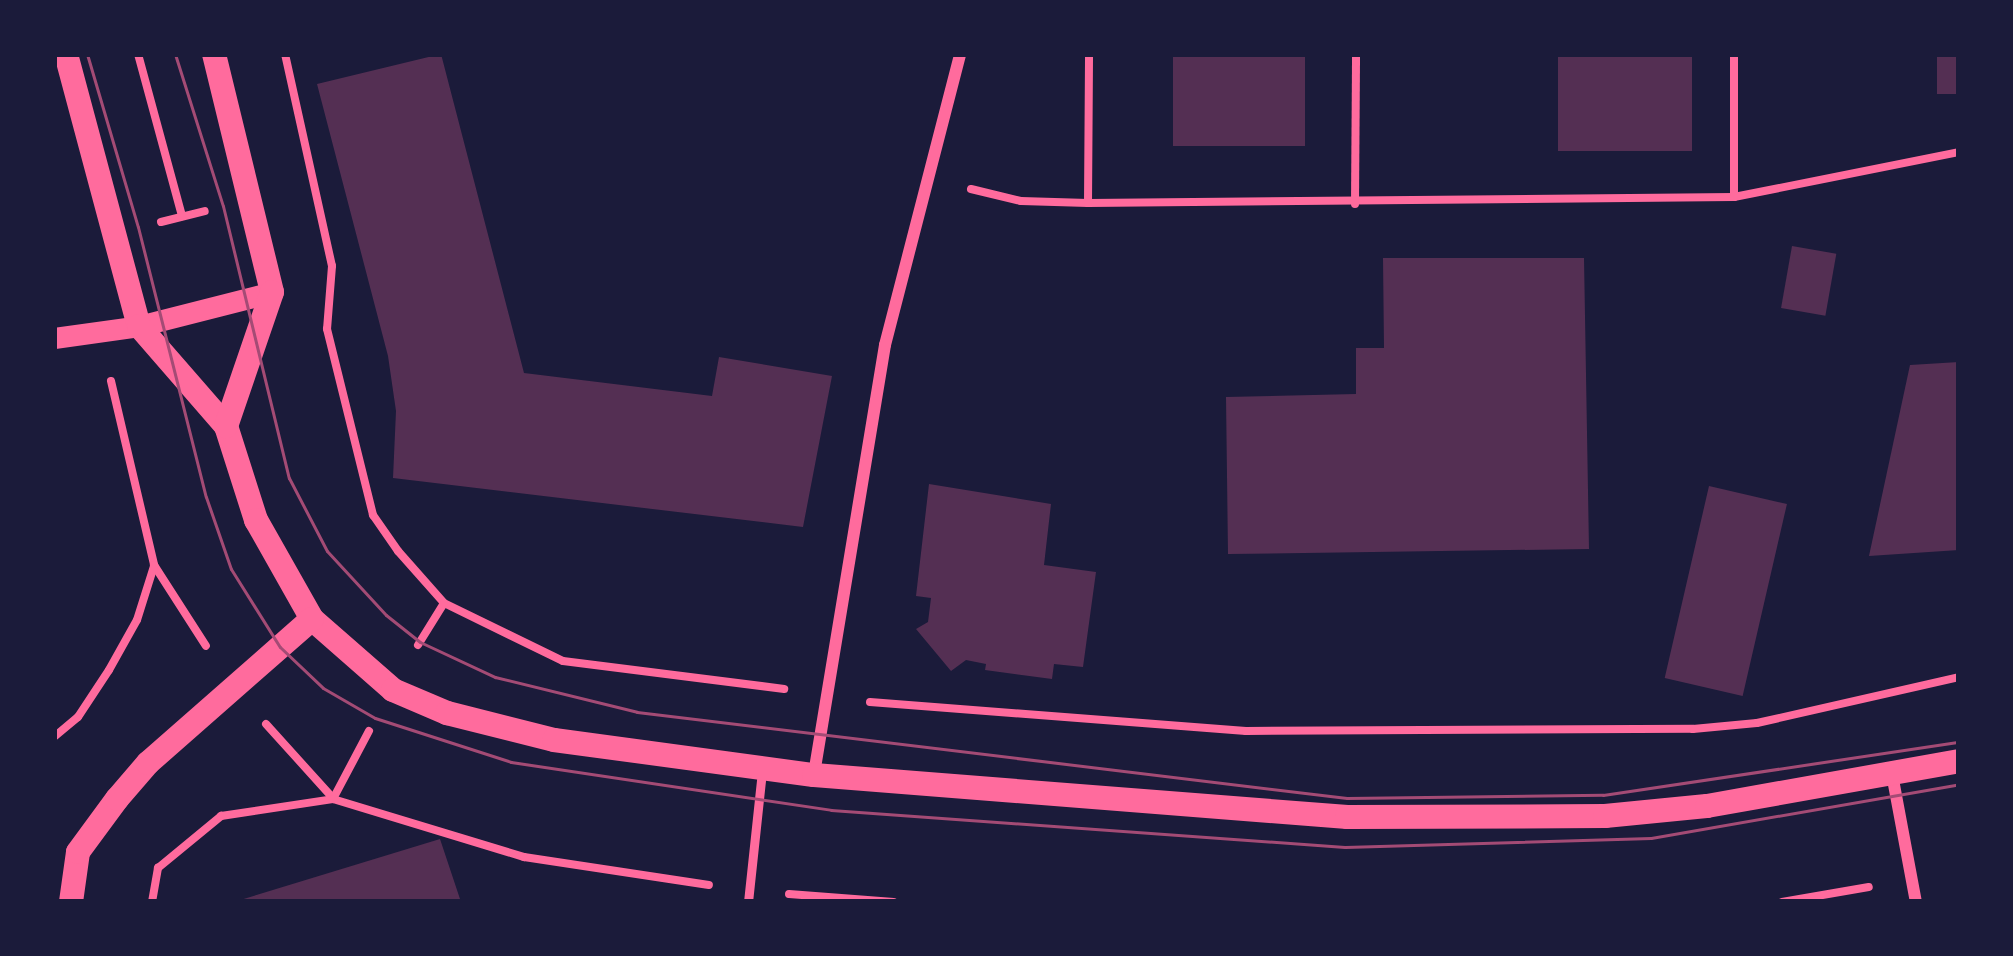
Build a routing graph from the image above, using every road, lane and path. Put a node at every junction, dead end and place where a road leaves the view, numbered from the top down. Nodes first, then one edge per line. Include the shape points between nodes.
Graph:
1 (66, 54) edge
2 (138, 54) edge
3 (214, 54) edge
4 (285, 54) edge
5 (960, 54) edge
6 (1089, 54) edge
7 (1356, 54) edge
8 (1734, 54) edge
9 (1959, 152) edge
10 (929, 178) junction
11 (1734, 197) junction
12 (1088, 203) junction
13 (1354, 204) junction
14 (223, 206) dead end
15 (182, 216) junction
16 (138, 227) dead end
17 (272, 292) junction
18 (139, 326) junction
19 (99, 332) junction
20 (54, 338) edge
21 (226, 426) junction
22 (154, 565) junction
23 (312, 619) junction
24 (1959, 677) edge
25 (232, 686) junction
26 (828, 697) junction
27 (54, 737) edge
28 (1959, 761) edge
29 (762, 769) junction
30 (1892, 774) junction
31 (814, 775) junction
32 (333, 799) junction
33 (749, 896) edge
34 (71, 902) edge
35 (152, 902) edge
36 (894, 902) edge
37 (1916, 902) edge

1 - 18 main road
2 - 15 path
3 - 17 main road
4 - 26 path via 332,266 327,329 336,369 373,515 398,551 444,603 563,661
5 - 10 street
6 - 12 path
7 - 13 path
8 - 11 path
9 - 11 path
10 - 12 path via 1022,201
10 - 26 street via 885,345
11 - 13 path
12 - 13 path
14 - 15 path
15 - 16 path
17 - 18 street
17 - 21 main road
18 - 19 street
18 - 21 main road
19 - 20 street
19 - 22 path
21 - 23 main road via 256,520
22 - 25 path
22 - 27 path via 118,653 79,717
23 - 25 main road
23 - 29 main road via 393,690 447,713 554,740
24 - 26 path via 1757,723 1627,730 1246,731
25 - 32 path
25 - 34 main road via 116,800 78,852
26 - 31 street
28 - 30 main road
29 - 31 main road
29 - 33 lane
30 - 31 main road via 1707,806 1493,820 1346,817
30 - 37 street
32 - 33 path via 524,857
32 - 35 path via 221,816 158,868
33 - 36 path

